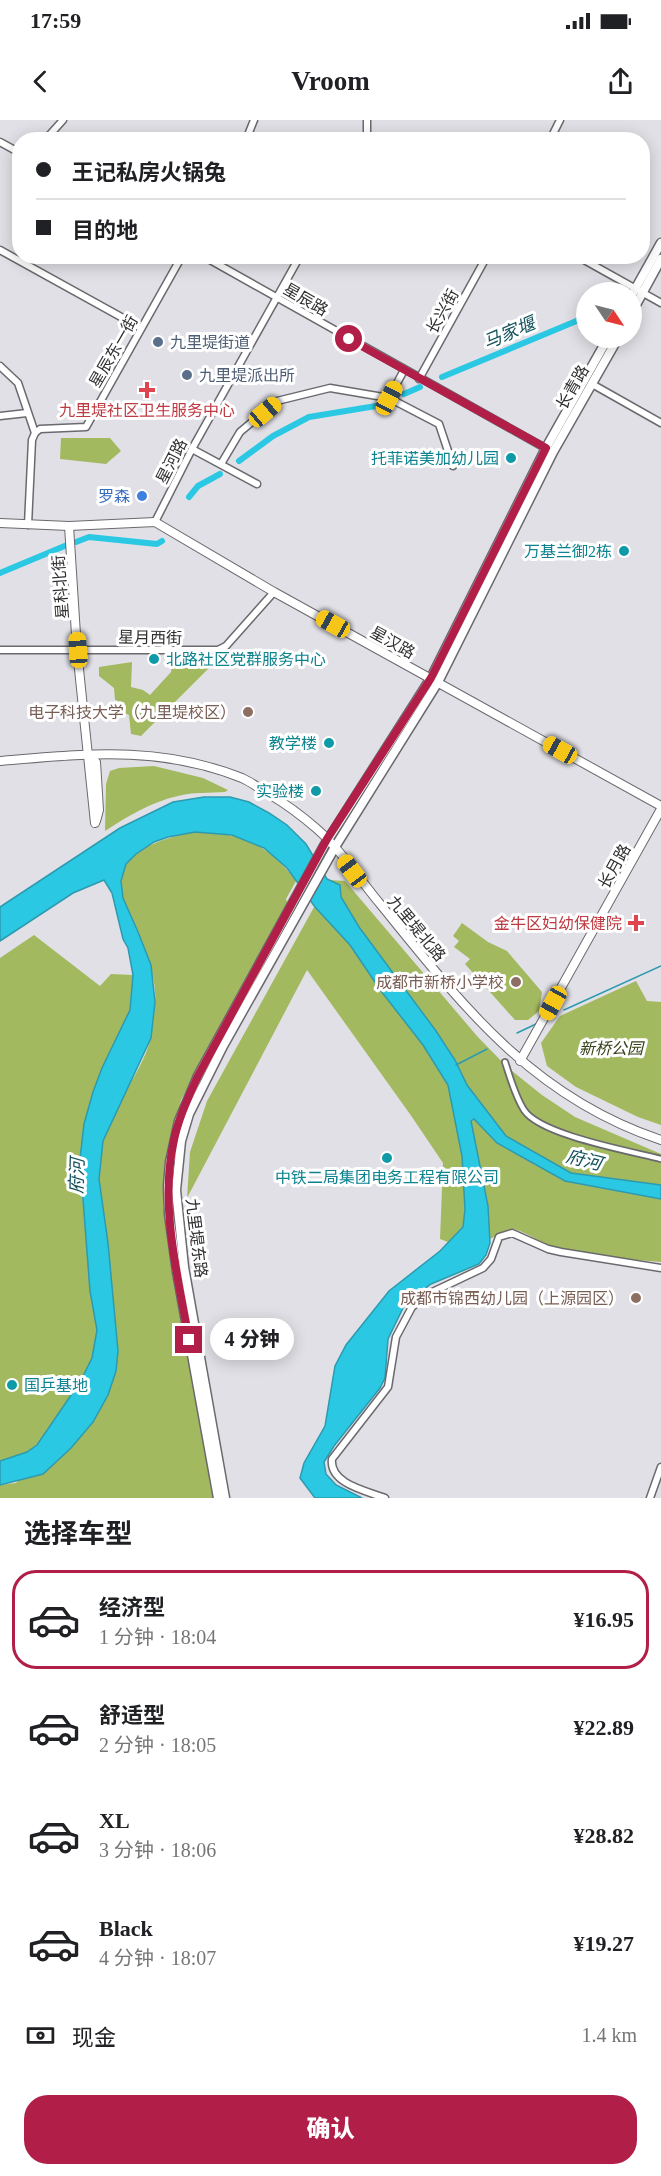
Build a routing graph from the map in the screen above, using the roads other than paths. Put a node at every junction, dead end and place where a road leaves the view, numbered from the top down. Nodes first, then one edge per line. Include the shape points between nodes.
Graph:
1 (63, 120) edge
2 (52, 132) edge
3 (661, 243) edge
4 (661, 259) edge
5 (25, 264) edge
6 (177, 264) edge
7 (217, 264) edge
8 (296, 264) edge
9 (483, 264) edge
10 (590, 264) edge
11 (658, 270) edge
12 (620, 282) edge
13 (641, 282) edge
14 (642, 286) edge
15 (642, 295) edge
16 (277, 297) junction
17 (661, 303) edge
18 (141, 328) junction
19 (603, 348) edge
20 (612, 348) edge
21 (0, 366) edge
22 (404, 370) junction
23 (419, 378) junction
24 (592, 384) junction
25 (389, 398) junction
26 (27, 413) junction
27 (0, 416) edge
28 (661, 423) edge
29 (35, 433) junction
30 (192, 449) junction
31 (549, 450) junction
32 (221, 464) junction
33 (453, 466) dead end
34 (257, 484) dead end
35 (155, 522) junction
36 (0, 523) edge
37 (28, 525) junction
38 (69, 526) junction
39 (274, 592) junction
40 (0, 650) edge
41 (78, 650) junction
42 (435, 680) junction
43 (88, 754) junction
44 (0, 761) edge
45 (661, 808) edge
46 (327, 839) junction
47 (335, 848) junction
48 (505, 1062) dead end
49 (520, 1062) junction
50 (661, 1140) edge
51 (661, 1159) edge
52 (661, 1268) edge
53 (661, 1467) edge
54 (218, 1498) edge
55 (225, 1498) edge
56 (385, 1498) edge
57 (650, 1498) edge

1 - 2 street
3 - 13 main road
4 - 11 main road
5 - 18 street
6 - 18 street, 星辰东一街
7 - 16 street, 星辰路
8 - 16 street, 星河路
9 - 23 street, 长兴街
10 - 12 street
11 - 14 main road
15 - 17 street
16 - 22 street, 星辰路
16 - 30 street, 星河路
18 - 29 street, 星辰东一街 via 86,427 40,429
19 - 31 main road
20 - 24 main road, 长青路
21 - 26 street via 18,383
22 - 23 street, 星辰路
22 - 25 street
23 - 31 street, 星辰路
24 - 28 street
24 - 31 main road, 长青路
25 - 32 street via 330,388 277,401 240,432
25 - 33 street via 439,424
26 - 27 street
26 - 29 street
29 - 37 street
30 - 32 street
30 - 35 street, 星河路
31 - 42 main road
32 - 34 street
35 - 38 street
35 - 39 street, 星汉路
36 - 37 street
37 - 38 street
38 - 41 street, 星科北街
39 - 41 street, 星月西街 via 218,650
39 - 42 street, 星汉路
40 - 41 street, 星月西街
41 - 43 street, 星科北街
42 - 45 street, 星汉路
42 - 46 main road
42 - 47 main road, 九里堤东路
43 - 43 street via 89,761 95,823 99,810 96,762
43 - 44 street, 九里堤北路
43 - 46 street, 九里堤北路 via 129,753 205,765 244,779 283,802
45 - 49 street, 长月路
46 - 47 street, 九里堤北路
46 - 54 main road via 198,1076 179,1121 170,1162 169,1214 177,1272
47 - 49 street, 九里堤北路 via 428,963
47 - 55 main road, 九里堤东路 via 203,1083 181,1141 176,1190 184,1267
48 - 51 street via 524,1111 542,1126
49 - 50 street, 九里堤北路 via 600,1116
52 - 56 street via 548,1249 512,1233 500,1237 483,1268 426,1295 412,1307 396,1337 388,1387 332,1459 335,1474 344,1481
53 - 57 street

